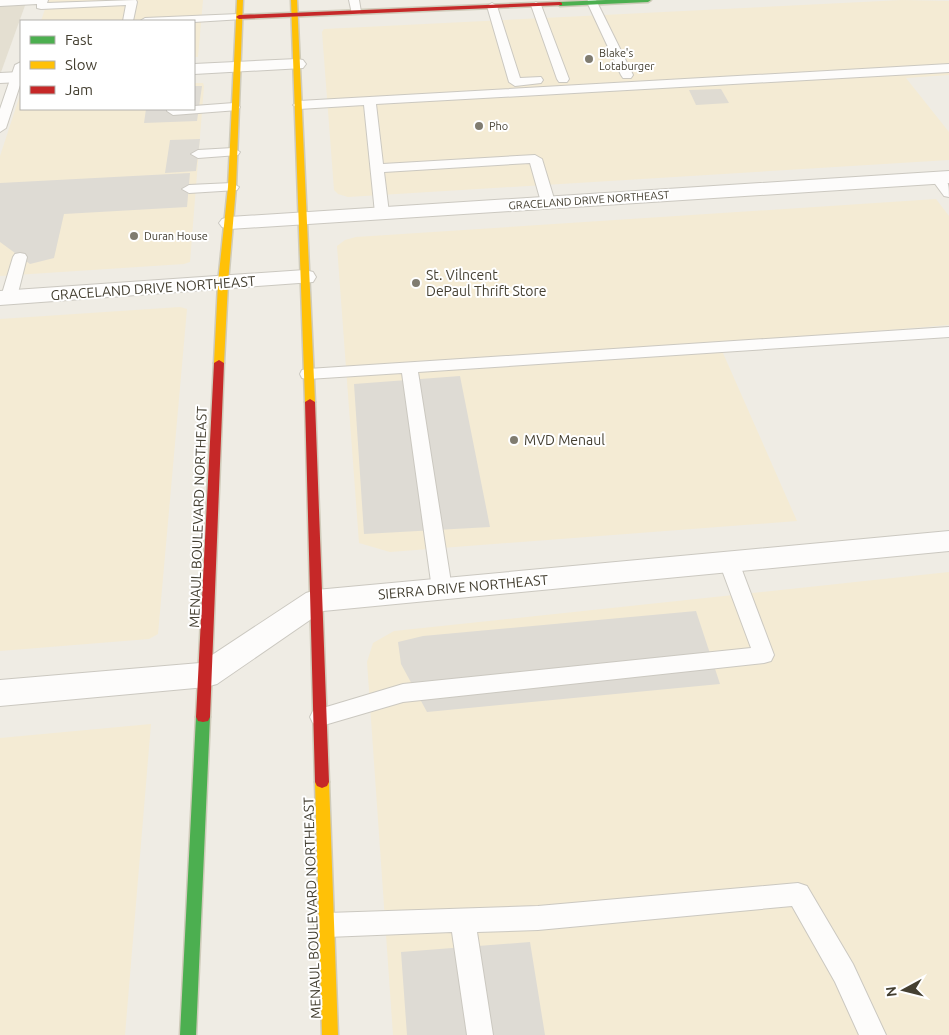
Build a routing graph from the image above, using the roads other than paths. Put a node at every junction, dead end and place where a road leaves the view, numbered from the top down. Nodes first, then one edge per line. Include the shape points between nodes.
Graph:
1 (240, 0) edge
2 (294, 0) edge
3 (354, 0) edge
4 (648, 0) edge
5 (592, 2) junction
6 (0, 3) edge
7 (42, 5) edge
8 (536, 5) junction
9 (492, 6) junction
10 (356, 12) junction
11 (294, 15) junction
12 (239, 17) junction
13 (128, 20) edge
14 (168, 20) edge
15 (297, 64) junction
16 (237, 67) junction
17 (949, 68) edge
18 (195, 69) edge
19 (691, 72) dead end
20 (15, 75) edge
21 (627, 75) junction
22 (563, 79) junction
23 (664, 79) junction
24 (516, 87) junction
25 (370, 101) junction
26 (299, 105) junction
27 (234, 107) junction
28 (174, 110) edge
29 (188, 110) edge
30 (195, 110) edge
31 (0, 128) edge
32 (233, 152) junction
33 (198, 154) dead end
34 (378, 168) junction
35 (945, 182) edge
36 (232, 187) junction
37 (189, 189) dead end
38 (548, 202) junction
39 (382, 213) junction
40 (304, 218) junction
41 (229, 223) junction
42 (20, 257) dead end
43 (305, 277) junction
44 (222, 284) junction
45 (5, 298) edge
46 (949, 332) edge
47 (409, 367) junction
48 (308, 374) junction
49 (949, 541) edge
50 (729, 562) junction
51 (442, 589) junction
52 (316, 601) junction
53 (206, 675) junction
54 (0, 693) edge
55 (321, 717) junction
56 (463, 921) junction
57 (327, 926) junction
58 (188, 1035) edge
59 (330, 1035) edge
60 (480, 1035) edge
61 (873, 1035) edge

1 - 12 main road, MENAUL BOULEVARD NORTHEAST
2 - 11 main road, MENAUL BOULEVARD NORTHEAST
3 - 10 lane
4 - 5 main road
5 - 8 main road
5 - 21 lane
6 - 7 lane
7 - 13 lane via 132,2
8 - 9 main road
8 - 22 lane
9 - 10 main road
9 - 24 lane
10 - 11 main road
11 - 12 main road
11 - 15 main road, MENAUL BOULEVARD NORTHEAST
12 - 14 lane
12 - 16 main road, MENAUL BOULEVARD NORTHEAST
15 - 16 street
15 - 26 main road, MENAUL BOULEVARD NORTHEAST
16 - 18 street
16 - 27 main road, MENAUL BOULEVARD NORTHEAST
17 - 23 lane
19 - 23 lane
20 - 31 lane
21 - 22 lane
21 - 23 lane
22 - 24 lane
23 - 24 lane
24 - 25 lane
25 - 26 lane
25 - 34 lane
26 - 40 main road, MENAUL BOULEVARD NORTHEAST
27 - 30 lane
27 - 32 main road, MENAUL BOULEVARD NORTHEAST
28 - 29 lane
32 - 33 lane
32 - 36 main road, MENAUL BOULEVARD NORTHEAST
34 - 38 lane via 535,159
34 - 39 lane
35 - 38 street, GRACELAND DRIVE NORTHEAST
36 - 37 lane
36 - 41 main road, MENAUL BOULEVARD NORTHEAST
38 - 39 street, GRACELAND DRIVE NORTHEAST
39 - 40 street, GRACELAND DRIVE NORTHEAST
40 - 41 street, GRACELAND DRIVE NORTHEAST
40 - 43 main road, MENAUL BOULEVARD NORTHEAST
41 - 44 main road, MENAUL BOULEVARD NORTHEAST
42 - 45 lane
43 - 44 street, GRACELAND DRIVE NORTHEAST
43 - 48 main road, MENAUL BOULEVARD NORTHEAST
44 - 45 street, GRACELAND DRIVE NORTHEAST
44 - 53 main road, MENAUL BOULEVARD NORTHEAST
46 - 47 lane
47 - 48 lane
47 - 51 lane
48 - 52 main road, MENAUL BOULEVARD NORTHEAST
49 - 50 street, SIERRA DRIVE NORTHEAST
50 - 51 street, SIERRA DRIVE NORTHEAST
50 - 55 lane via 764,655 403,693
51 - 52 street, SIERRA DRIVE NORTHEAST
52 - 53 street, SIERRA DRIVE NORTHEAST
52 - 55 main road, MENAUL BOULEVARD NORTHEAST
53 - 54 street, SIERRA DRIVE NORTHEAST
53 - 58 main road, MENAUL BOULEVARD NORTHEAST
55 - 57 main road, MENAUL BOULEVARD NORTHEAST
56 - 57 lane
56 - 60 lane
56 - 61 lane via 538,918 798,894 844,973
57 - 59 main road, MENAUL BOULEVARD NORTHEAST

